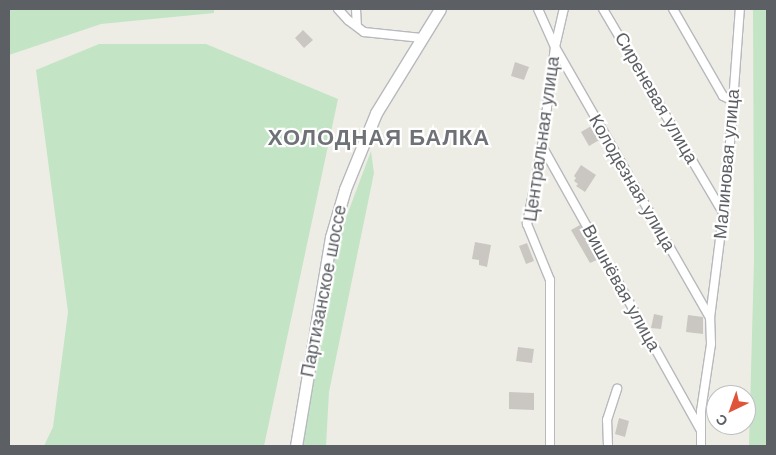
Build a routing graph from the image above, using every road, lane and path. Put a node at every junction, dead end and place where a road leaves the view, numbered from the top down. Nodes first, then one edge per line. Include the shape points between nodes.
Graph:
1 (338, 9) edge
2 (356, 9) edge
3 (440, 9) edge
4 (538, 9) edge
5 (564, 9) edge
6 (603, 9) edge
7 (672, 9) edge
8 (740, 9) edge
9 (357, 26) junction
10 (422, 38) junction
11 (555, 47) junction
12 (733, 101) junction
13 (542, 146) junction
14 (723, 213) junction
15 (710, 318) junction
16 (617, 389) dead end
17 (701, 431) junction
18 (296, 446) edge
19 (550, 446) edge
20 (608, 446) edge
21 (702, 446) edge

1 - 9 street
2 - 9 street
3 - 10 main road, Партизанское шоссе
4 - 11 street, Колодезная улица
5 - 11 street, Центральная улица
6 - 14 street, Сиреневая улица
7 - 12 street via 723,96
8 - 12 street, Малиновая улица
9 - 10 street via 364,32
10 - 18 main road, Партизанское шоссе via 376,113 345,189 332,237
11 - 13 street, Центральная улица
11 - 15 street, Колодезная улица
12 - 14 street, Малиновая улица
13 - 17 street, Вишнёвая улица
13 - 19 street, Центральная улица via 527,224 550,280
14 - 15 street, Малиновая улица
15 - 17 street, Малиновая улица via 711,344
16 - 20 street via 607,420
17 - 21 street, Малиновая улица

